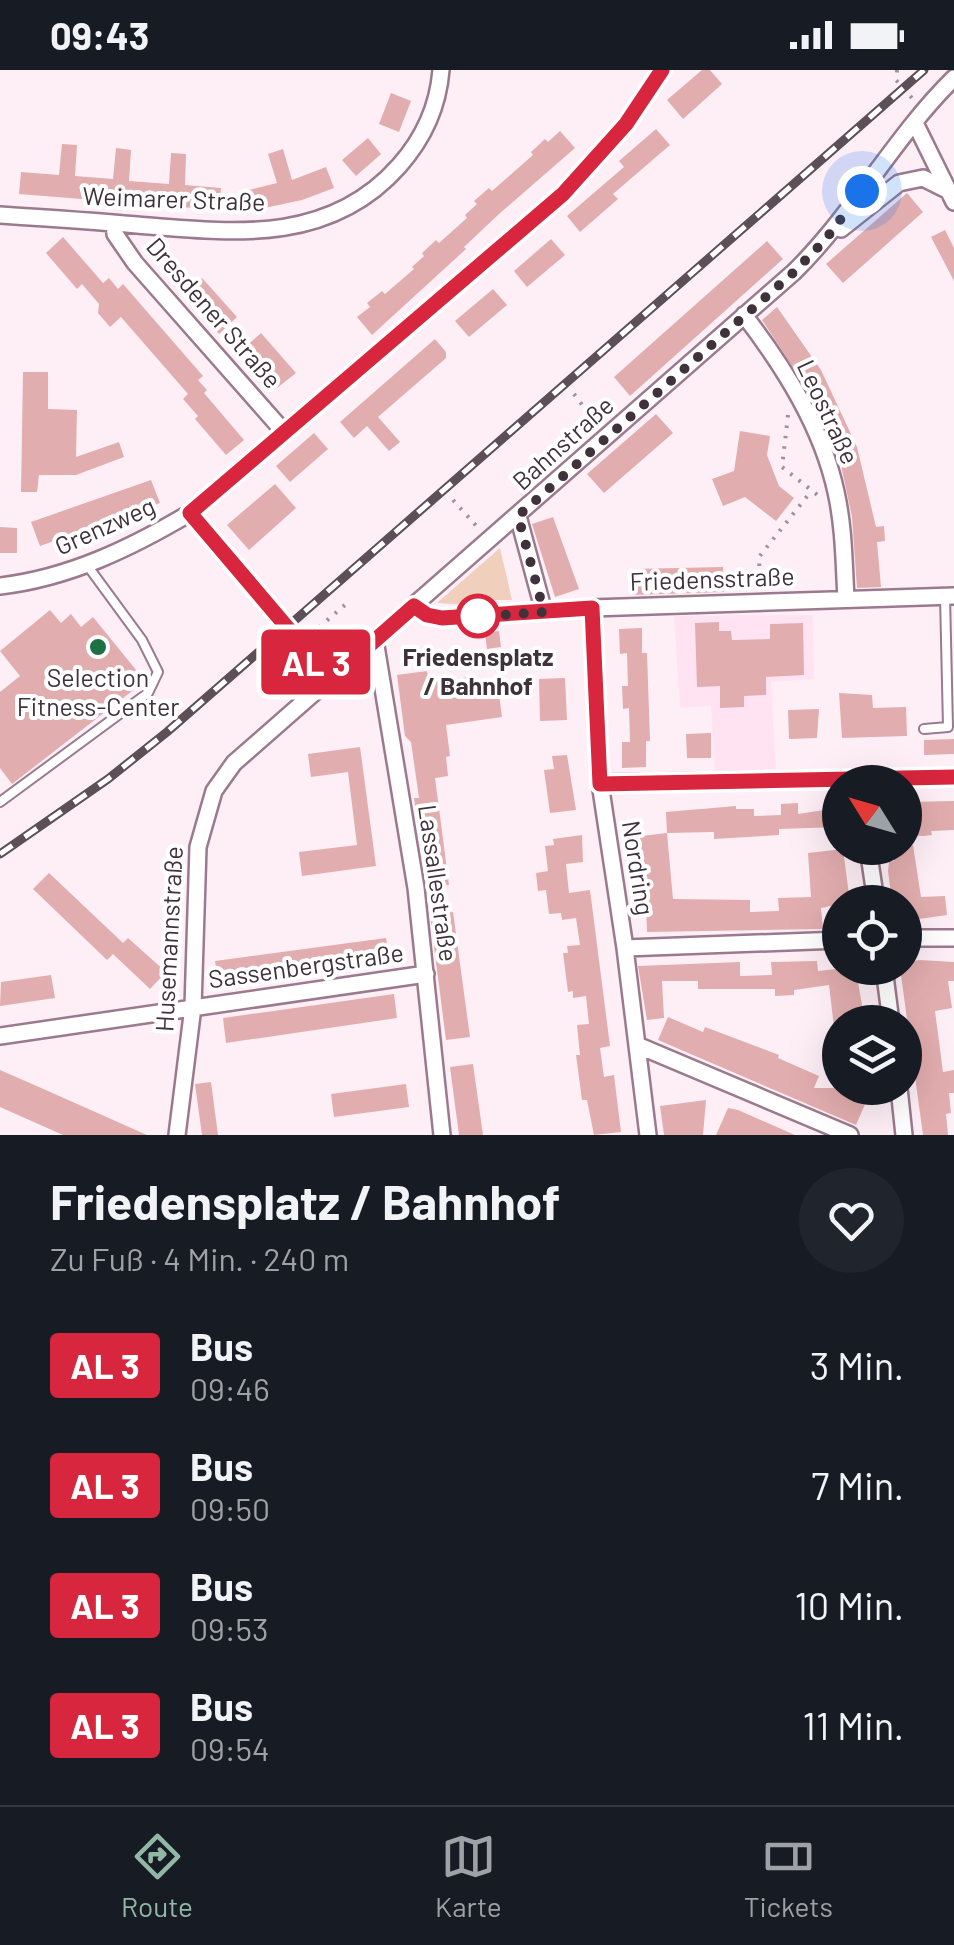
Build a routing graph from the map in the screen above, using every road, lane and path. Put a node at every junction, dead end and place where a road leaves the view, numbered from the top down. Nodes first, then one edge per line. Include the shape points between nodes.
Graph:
1 (440, 70) edge
2 (662, 70) edge
3 (897, 70) edge
4 (954, 78) edge
5 (915, 123) junction
6 (951, 196) edge
7 (0, 215) edge
8 (114, 223) junction
9 (825, 240) junction
10 (744, 315) junction
11 (792, 386) junction
12 (574, 394) dead end
13 (284, 432) junction
14 (606, 438) junction
15 (812, 490) junction
16 (453, 500) dead end
17 (839, 511) junction
18 (190, 513) junction
19 (518, 516) junction
20 (489, 541) junction
21 (87, 565) junction
22 (0, 586) edge
23 (949, 596) edge
24 (846, 599) junction
25 (342, 602) dead end
26 (760, 603) junction
27 (414, 606) junction
28 (592, 608) junction
29 (544, 612) junction
30 (375, 640) junction
31 (300, 644) junction
32 (331, 679) junction
33 (924, 728) dead end
34 (954, 777) edge
35 (922, 778) edge
36 (822, 781) edge
37 (600, 784) junction
38 (0, 802) edge
39 (922, 938) edge
40 (954, 938) edge
41 (822, 941) edge
42 (625, 948) junction
43 (426, 974) junction
44 (193, 1007) junction
45 (0, 1036) edge
46 (638, 1045) junction
47 (900, 1105) edge
48 (176, 1135) edge
49 (442, 1135) edge
50 (648, 1135) edge
51 (850, 1135) edge
52 (904, 1135) edge

1 - 8 street, Weimarer Straße via 432,114 408,156 360,202 327,218 254,232
2 - 13 street via 626,124 563,194
3 - 5 path via 896,80 912,98
4 - 5 street, Bahnstraße
5 - 6 street
5 - 9 street, Bahnstraße
6 - 9 street, Bahnstraße via 923,178 898,184
7 - 8 street, Weimarer Straße
8 - 13 street, Dresdener Straße via 136,264
9 - 10 street, Bahnstraße
10 - 11 street, Leostraße
10 - 14 street, Bahnstraße
11 - 15 path via 782,467
11 - 17 street, Leostraße via 820,441
12 - 14 path
13 - 18 street
14 - 19 street, Bahnstraße
15 - 17 path
15 - 26 path via 759,557
16 - 20 path
17 - 24 street, Leostraße
18 - 21 street, Grenzweg
18 - 31 street, Grenzweg
19 - 20 street, Bahnstraße
19 - 29 street
20 - 27 street, Bahnstraße
21 - 22 street, Grenzweg
21 - 38 lane via 158,672 148,693
23 - 24 street, Friedensstraße
23 - 33 lane via 948,728
24 - 26 street, Friedensstraße
25 - 31 path
26 - 28 street, Friedensstraße
27 - 29 street, Friedensstraße via 442,618
27 - 30 street, Bahnstraße
28 - 29 street, Friedensstraße
28 - 37 street, Nordring
30 - 32 street, Bahnstraße
30 - 43 street, Lassallestraße
31 - 32 street, Grenzweg
32 - 44 street, Husemannstraße via 234,763 214,791 198,848
34 - 35 street
36 - 37 street
37 - 42 street, Nordring
39 - 40 street
41 - 42 street
42 - 46 street, Nordring
43 - 44 street, Sassenbergstraße
43 - 49 street, Lassallestraße
44 - 45 street, Sassenbergstraße
44 - 48 street, Husemannstraße
46 - 50 street, Nordring
46 - 51 street
47 - 52 street

